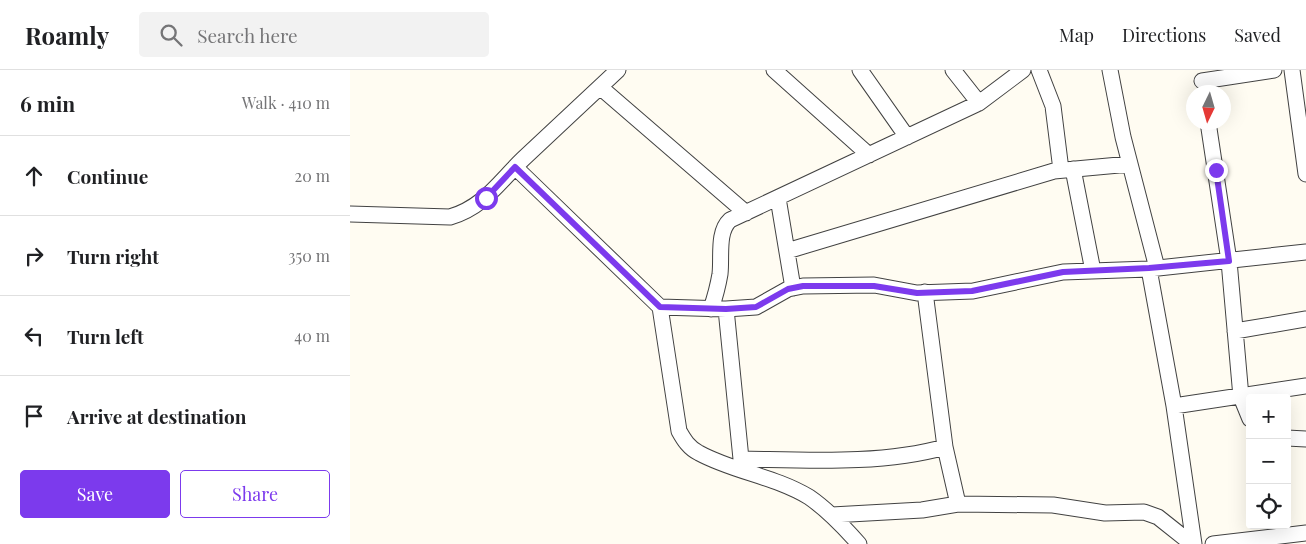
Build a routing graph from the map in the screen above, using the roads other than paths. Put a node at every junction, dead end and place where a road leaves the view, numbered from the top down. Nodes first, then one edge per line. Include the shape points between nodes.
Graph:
1 (618, 70) edge
2 (774, 70) edge
3 (860, 70) edge
4 (953, 70) edge
5 (1023, 70) edge
6 (1039, 70) edge
7 (1110, 70) edge
8 (1274, 70) edge
9 (1292, 70) edge
10 (1202, 81) edge
11 (600, 87) junction
12 (980, 103) junction
13 (1209, 130) edge
14 (907, 137) junction
15 (869, 155) junction
16 (1130, 164) junction
17 (515, 167) junction
18 (1067, 170) junction
19 (1306, 174) edge
20 (778, 198) junction
21 (746, 213) junction
22 (350, 214) edge
23 (787, 251) junction
24 (1306, 252) edge
25 (1229, 261) junction
26 (1153, 268) junction
27 (1093, 271) junction
28 (793, 288) junction
29 (925, 292) junction
30 (660, 307) junction
31 (719, 309) junction
32 (1306, 319) edge
33 (1235, 331) junction
34 (1306, 386) edge
35 (1241, 397) junction
36 (1174, 406) junction
37 (1246, 409) edge
38 (1291, 438) edge
39 (1306, 439) edge
40 (944, 447) junction
41 (741, 463) junction
42 (958, 504) junction
43 (832, 515) junction
44 (1260, 532) edge
45 (1306, 533) edge
46 (859, 544) edge
47 (1193, 544) edge
48 (1213, 544) edge

1 - 11 street
2 - 15 street
3 - 14 street
4 - 12 street
5 - 12 street
6 - 18 street via 1053,106
7 - 16 street
8 - 10 street
9 - 19 street
11 - 17 street
11 - 21 street
12 - 14 street
13 - 25 street
14 - 15 street
15 - 20 street
16 - 18 street
16 - 26 street
17 - 22 street via 478,204 450,217
17 - 30 street
18 - 23 street via 1031,177
18 - 27 street
20 - 21 street
20 - 23 street
21 - 31 street via 725,225
23 - 28 street
24 - 25 street
25 - 26 street
25 - 33 street
26 - 27 street
26 - 36 street
27 - 29 street via 1043,275 972,291
28 - 29 street via 874,286
28 - 31 street via 756,307
29 - 40 street
30 - 31 street
30 - 41 street via 679,431 686,443 698,453
31 - 41 street
32 - 33 street
33 - 35 street
34 - 35 street
35 - 36 street
35 - 37 street
36 - 47 street
38 - 39 street
40 - 41 street via 839,460
40 - 42 street
41 - 43 street via 809,498
42 - 43 street via 922,510
42 - 47 street via 1053,505 1105,513 1144,512 1158,518
43 - 46 street
44 - 45 street
44 - 48 street

